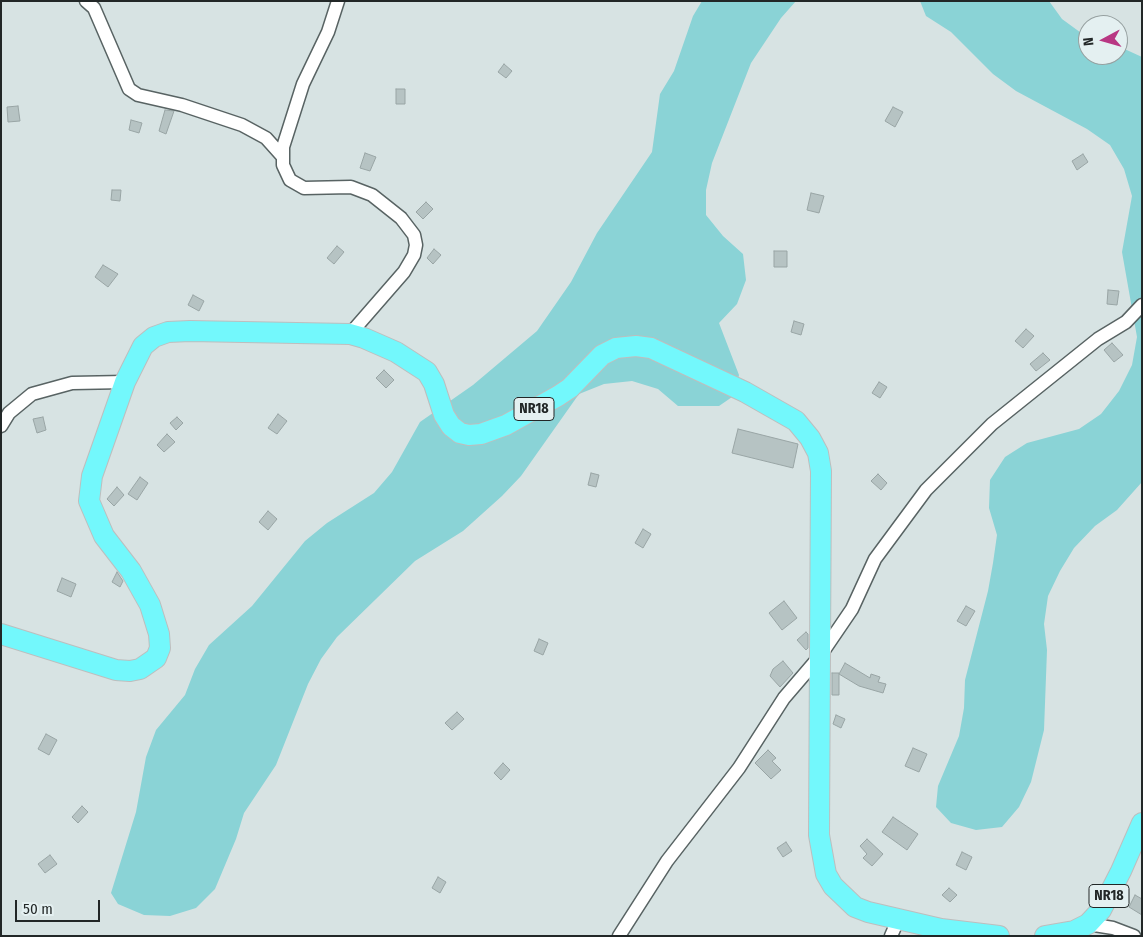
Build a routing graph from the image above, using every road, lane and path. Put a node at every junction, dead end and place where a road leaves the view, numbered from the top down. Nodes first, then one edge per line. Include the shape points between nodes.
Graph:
1 (86, 1) edge
2 (338, 1) edge
3 (283, 157) junction
4 (1142, 305) edge
5 (350, 334) junction
6 (125, 382) junction
7 (1, 426) edge
8 (1, 634) edge
9 (820, 656) junction
10 (1142, 824) edge
11 (1088, 924) junction
12 (894, 928) edge
13 (619, 936) edge
14 (999, 936) edge
15 (1045, 936) edge
16 (1134, 936) edge

1 - 3 street via 94,8 129,89 138,95 182,105 242,125 266,138
2 - 3 street via 328,32 303,84 283,147
3 - 5 street via 290,180 304,188 351,187 372,195 400,218 414,235 414,255 404,272
4 - 9 street via 1126,322 1098,339 992,424 926,490 875,559 852,609
5 - 6 main road, NR18 via 168,332 143,346
5 - 9 main road, NR18 via 396,352 427,372 444,415 460,433 481,434 506,425 570,388 602,355 616,348 636,346 651,348 692,366 796,421 818,453 821,471
6 - 7 street via 72,383 32,394 9,413
6 - 8 main road, NR18 via 92,476 89,501 104,536 131,571 150,605 159,634 160,648 156,658 140,670 116,670
9 - 12 main road, NR18 via 819,835 826,874 833,886 855,906
9 - 13 street via 784,698 739,768 667,861
10 - 11 main road, NR18 via 1112,890 1101,910
11 - 15 main road, NR18 via 1074,931
11 - 16 street
12 - 14 main road, NR18 via 941,929

